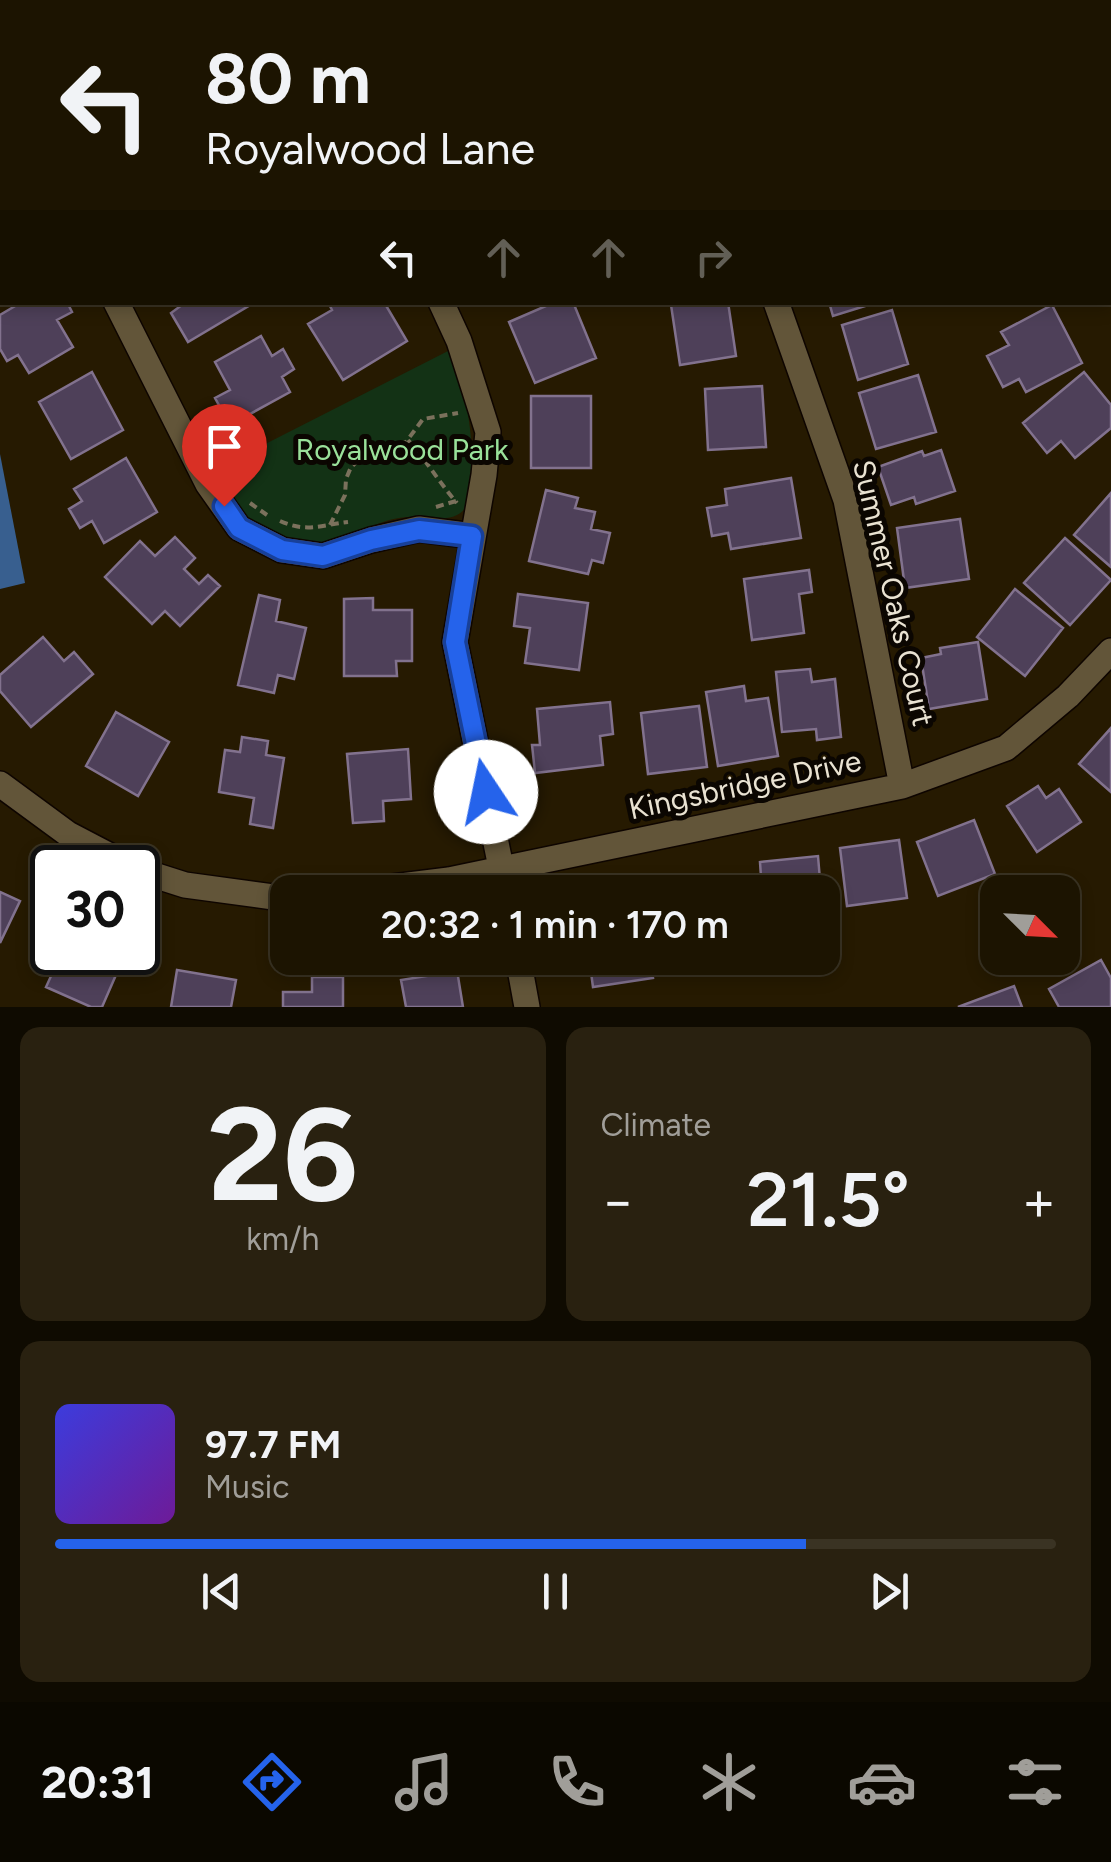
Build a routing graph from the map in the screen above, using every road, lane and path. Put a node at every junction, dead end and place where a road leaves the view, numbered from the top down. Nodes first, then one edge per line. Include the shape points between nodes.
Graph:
1 (118, 305) edge
2 (442, 305) edge
3 (777, 305) edge
4 (464, 424) dead end
5 (408, 440) junction
6 (462, 495) dead end
7 (246, 501) dead end
8 (455, 502) junction
9 (427, 508) dead end
10 (359, 520) dead end
11 (330, 525) junction
12 (474, 531) junction
13 (1111, 651) edge
14 (0, 784) edge
15 (902, 786) junction
16 (89, 845) edge
17 (503, 875) edge
18 (525, 875) edge
19 (160, 877) edge
20 (270, 896) edge
21 (521, 975) edge
22 (527, 1007) edge

1 - 12 street via 208,484 239,528 282,550 323,556 419,530
2 - 12 street via 488,432
3 - 15 street, Summer Oaks Court via 846,500
4 - 5 path via 463,411 432,416
5 - 8 path
5 - 11 path via 351,467
6 - 8 path
7 - 11 path via 292,527
8 - 9 path
8 - 12 path
10 - 11 path
12 - 17 street via 455,642
13 - 15 street, Kingsbridge Drive via 1006,748
14 - 16 street
15 - 18 street, Kingsbridge Drive
19 - 20 street
21 - 22 street

